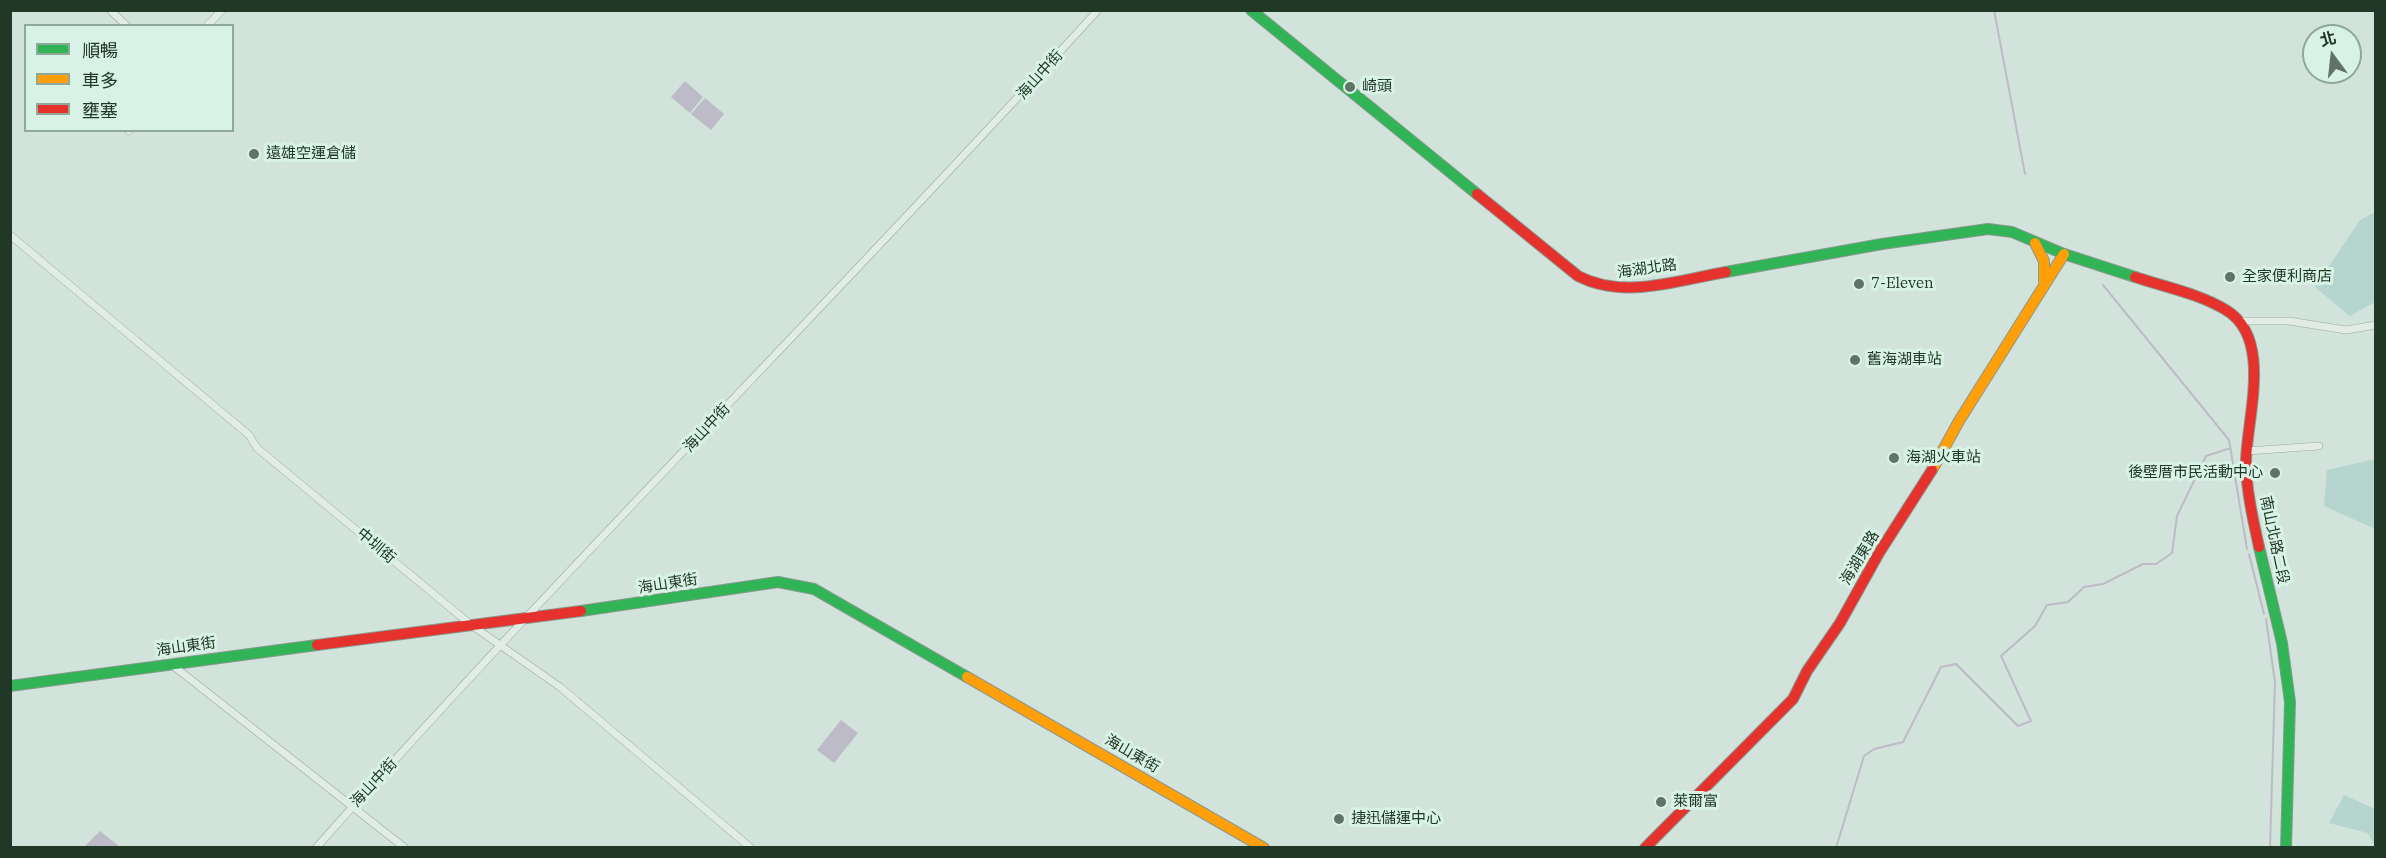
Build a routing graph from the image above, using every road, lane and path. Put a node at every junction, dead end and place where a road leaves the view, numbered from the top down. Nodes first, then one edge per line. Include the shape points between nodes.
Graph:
1 (110, 10) edge
2 (222, 10) edge
3 (1098, 10) edge
4 (1251, 10) edge
5 (125, 24) edge
6 (209, 24) edge
7 (10, 235) edge
8 (2034, 241) junction
9 (2064, 254) junction
10 (2043, 284) junction
11 (2240, 321) junction
12 (2376, 325) edge
13 (2319, 446) dead end
14 (2247, 451) junction
15 (528, 616) junction
16 (470, 624) junction
17 (501, 646) junction
18 (171, 664) junction
19 (10, 686) edge
20 (351, 808) junction
21 (316, 848) edge
22 (405, 848) edge
23 (751, 848) edge
24 (1264, 848) edge
25 (1645, 848) edge
26 (2286, 848) edge

1 - 5 street
2 - 6 street
3 - 15 street, 海山中街 via 996,123
4 - 8 street, 海湖北路 via 1594,285 1615,290 1651,285 1988,229 2012,232
7 - 16 street, 中圳街 via 249,435 257,448
8 - 9 street, 海湖北路
8 - 10 street via 2045,263
9 - 10 street, 海湖東路
9 - 11 street via 2196,297 2227,310
10 - 25 street, 海湖東路 via 1793,699
11 - 12 street via 2289,321 2346,330
11 - 14 street, 南山北路二段 via 2248,333 2255,370
13 - 14 street
14 - 26 street, 南山北路二段 via 2253,521 2278,625 2290,702
15 - 16 street, 海山東街
15 - 17 street, 海山中街
15 - 24 street, 海山東街 via 630,606 778,582 814,589
16 - 17 street, 中圳街
16 - 18 street, 海山東街
17 - 20 street, 海山中街
17 - 23 street, 中圳街 via 560,687
18 - 19 street, 海山東街
18 - 20 street
20 - 21 street, 海山中街
20 - 22 street

